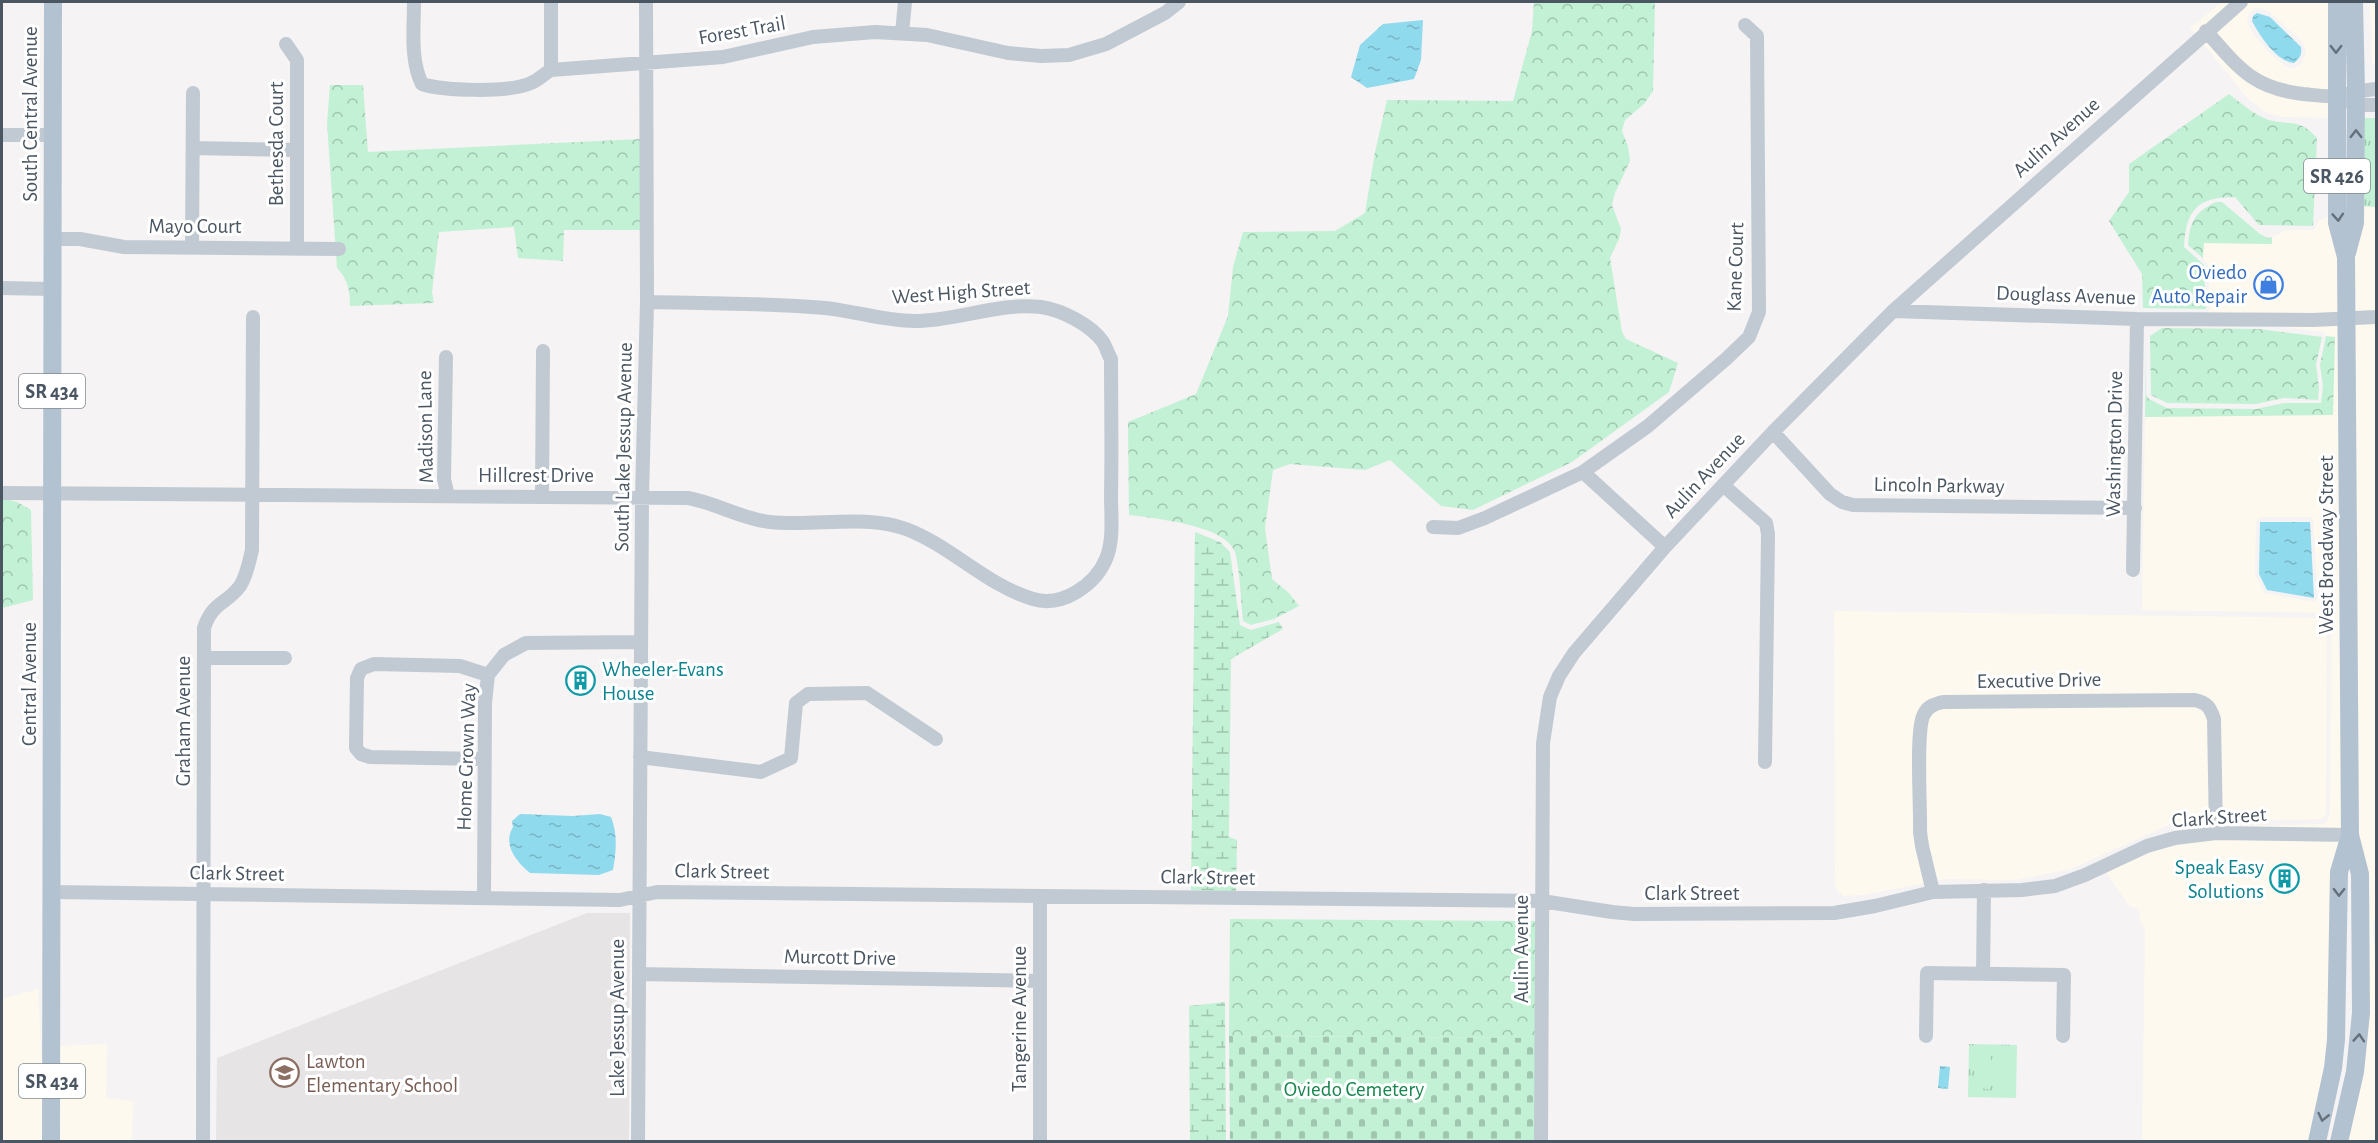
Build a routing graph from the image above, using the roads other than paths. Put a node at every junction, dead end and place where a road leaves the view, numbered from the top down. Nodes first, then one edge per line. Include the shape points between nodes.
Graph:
1 (52, 2) edge
2 (414, 2) edge
3 (551, 2) edge
4 (646, 2) edge
5 (904, 2) edge
6 (1179, 2) edge
7 (2241, 2) edge
8 (2337, 2) edge
9 (2354, 2) edge
10 (1745, 25) dead end
11 (2206, 31) junction
12 (902, 33) junction
13 (286, 44) dead end
14 (647, 63) junction
15 (551, 70) junction
16 (2376, 88) edge
17 (193, 93) dead end
18 (2337, 96) junction
19 (2356, 98) junction
20 (2376, 105) edge
21 (2, 135) edge
22 (53, 135) junction
23 (193, 148) junction
24 (297, 150) junction
25 (52, 232) junction
26 (192, 247) junction
27 (297, 248) junction
28 (339, 249) dead end
29 (2346, 255) junction
30 (2, 288) edge
31 (51, 289) junction
32 (647, 302) junction
33 (1893, 311) junction
34 (253, 317) dead end
35 (2376, 317) edge
36 (2347, 318) junction
37 (2137, 319) junction
38 (543, 351) dead end
39 (446, 357) dead end
40 (1773, 432) junction
41 (1112, 434) joint
42 (1583, 472) junction
43 (1723, 485) junction
44 (2, 493) edge
45 (52, 493) junction
46 (254, 495) junction
47 (448, 496) junction
48 (542, 496) junction
49 (642, 496) junction
50 (2135, 508) junction
51 (1433, 527) dead end
52 (1665, 547) junction
53 (2133, 570) dead end
54 (641, 642) junction
55 (204, 658) junction
56 (285, 658) dead end
57 (488, 675) junction
58 (936, 739) dead end
59 (640, 757) junction
60 (485, 759) junction
61 (1765, 762) dead end
62 (2216, 833) junction
63 (2350, 835) junction
64 (1984, 890) junction
65 (52, 891) junction
66 (1933, 891) junction
67 (204, 894) junction
68 (639, 894) junction
69 (1041, 896) junction
70 (484, 897) junction
71 (1542, 901) junction
72 (639, 974) junction
73 (1983, 974) junction
74 (1040, 981) junction
75 (1926, 1036) dead end
76 (2063, 1036) dead end
77 (51, 1142) edge
78 (203, 1142) edge
79 (638, 1142) edge
80 (1040, 1142) edge
81 (1541, 1142) edge
82 (2317, 1142) edge
83 (2339, 1142) edge

1 - 22 main road, South Central Avenue / SR 434
2 - 15 street, Forest Trail via 414,51 422,84 435,88 514,88 530,84
3 - 15 street
4 - 14 street, South Lake Jessup Avenue
5 - 12 street
6 - 12 street, Forest Trail via 1106,44 1069,55 1008,53
7 - 11 street, Aulin Avenue
8 -> 18 main road, West Broadway Street / SR 426
9 - 19 main road, West Broadway Street / SR 426
10 - 42 street, Kane Court via 1757,36 1759,312 1749,337 1726,358 1648,426
11 - 18 street via 2239,68 2268,87
11 - 33 street, Aulin Avenue
12 - 14 street, Forest Trail via 813,37 723,57
13 - 24 street, Bethesda Court via 297,60
14 - 15 street, Forest Trail
14 - 32 street, South Lake Jessup Avenue
16 - 19 street
17 - 23 street
18 - 19 street
18 -> 29 main road, West Broadway Street / SR 426 via 2337,223
19 - 20 street
29 -> 19 main road, West Broadway Street / SR 426 via 2355,223
21 - 22 street
22 - 25 main road, South Central Avenue / SR 434
23 - 24 street
23 - 26 street
24 - 27 street, Bethesda Court
25 - 26 street, Mayo Court via 124,247
25 - 31 main road, Central Avenue / SR 434
26 - 27 street, Mayo Court
27 - 28 street, Mayo Court
29 - 36 main road, West Broadway Street / SR 426
30 - 31 street
31 - 45 main road, Central Avenue / SR 434
32 - 41 street, West High Street via 828,308 880,319 916,321 1011,307 1042,307 1088,327 1103,342 1111,359
32 - 49 street, South Lake Jessup Avenue
33 - 37 street, Douglass Avenue
33 - 40 street, Aulin Avenue
34 - 46 street, Graham Avenue
35 - 36 street, Douglass Avenue
36 - 37 street, Douglass Avenue
36 - 63 main road, West Broadway Street / SR 426
37 - 50 street, Washington Drive
38 - 48 street
39 - 47 street, Madison Lane via 444,479
40 - 43 street, Aulin Avenue
40 - 50 street, Lincoln Parkway via 1830,494 1853,505
41 - 49 street, Hillcrest Drive via 1111,530 1106,559 1079,591 1058,600 1036,600 1014,592 927,538 903,528 882,524 770,522 707,501
42 - 51 street, Kane Court via 1467,525
42 - 52 street
43 - 52 street, Aulin Avenue
43 - 61 street via 1766,523 1768,534
44 - 45 street, Hillcrest Drive
45 - 46 street, Hillcrest Drive
45 - 65 main road, Central Avenue / SR 434
46 - 47 street, Hillcrest Drive
46 - 55 street, Graham Avenue via 248,567 239,587 209,613 204,628
47 - 48 street, Hillcrest Drive
48 - 49 street, Hillcrest Drive
49 - 54 street, South Lake Jessup Avenue
50 - 53 street, Washington Drive
52 - 71 street, Aulin Avenue via 1586,636 1550,697 1543,743
54 - 57 street, Home Grown Way via 526,643 504,655
54 - 59 street, South Lake Jessup Avenue
55 - 56 street
55 - 67 street, Graham Avenue
57 - 60 street, Home Grown Way
57 - 60 street via 460,666 374,664 361,669 357,678 356,748 362,754 370,758
58 - 59 street via 867,693 808,694 796,703 791,758 761,772
59 - 68 street, South Lake Jessup Avenue
60 - 70 street, Home Grown Way
62 - 63 street, Clark Street
62 - 64 street, Clark Street via 2146,846 2055,886
62 - 66 street, Executive Drive via 2214,719 2206,703 2195,699 1943,702 1926,710 1920,728 1920,832
63 -> 82 main road, West Broadway Street / SR 426 via 2339,872 2336,1040
83 -> 63 main road, West Broadway Street / SR 426 via 2354,1080 2361,1013 2360,874
64 - 66 street, Clark Street
64 - 73 street
65 - 67 street, Clark Street
65 - 77 main road, Central Avenue / SR 434
66 - 71 street, Clark Street via 1834,913 1634,914
67 - 70 street, Clark Street
67 - 78 street, Graham Avenue
68 - 69 street, Clark Street
68 - 70 street, Clark Street via 620,900
68 - 72 street, Lake Jessup Avenue
69 - 71 street, Clark Street
69 - 74 street, Tangerine Avenue
71 - 81 street, Aulin Avenue
72 - 74 street, Murcott Drive
72 - 79 street, Lake Jessup Avenue
73 - 75 street via 1927,973
73 - 76 street via 2064,975
74 - 80 street, Tangerine Avenue

